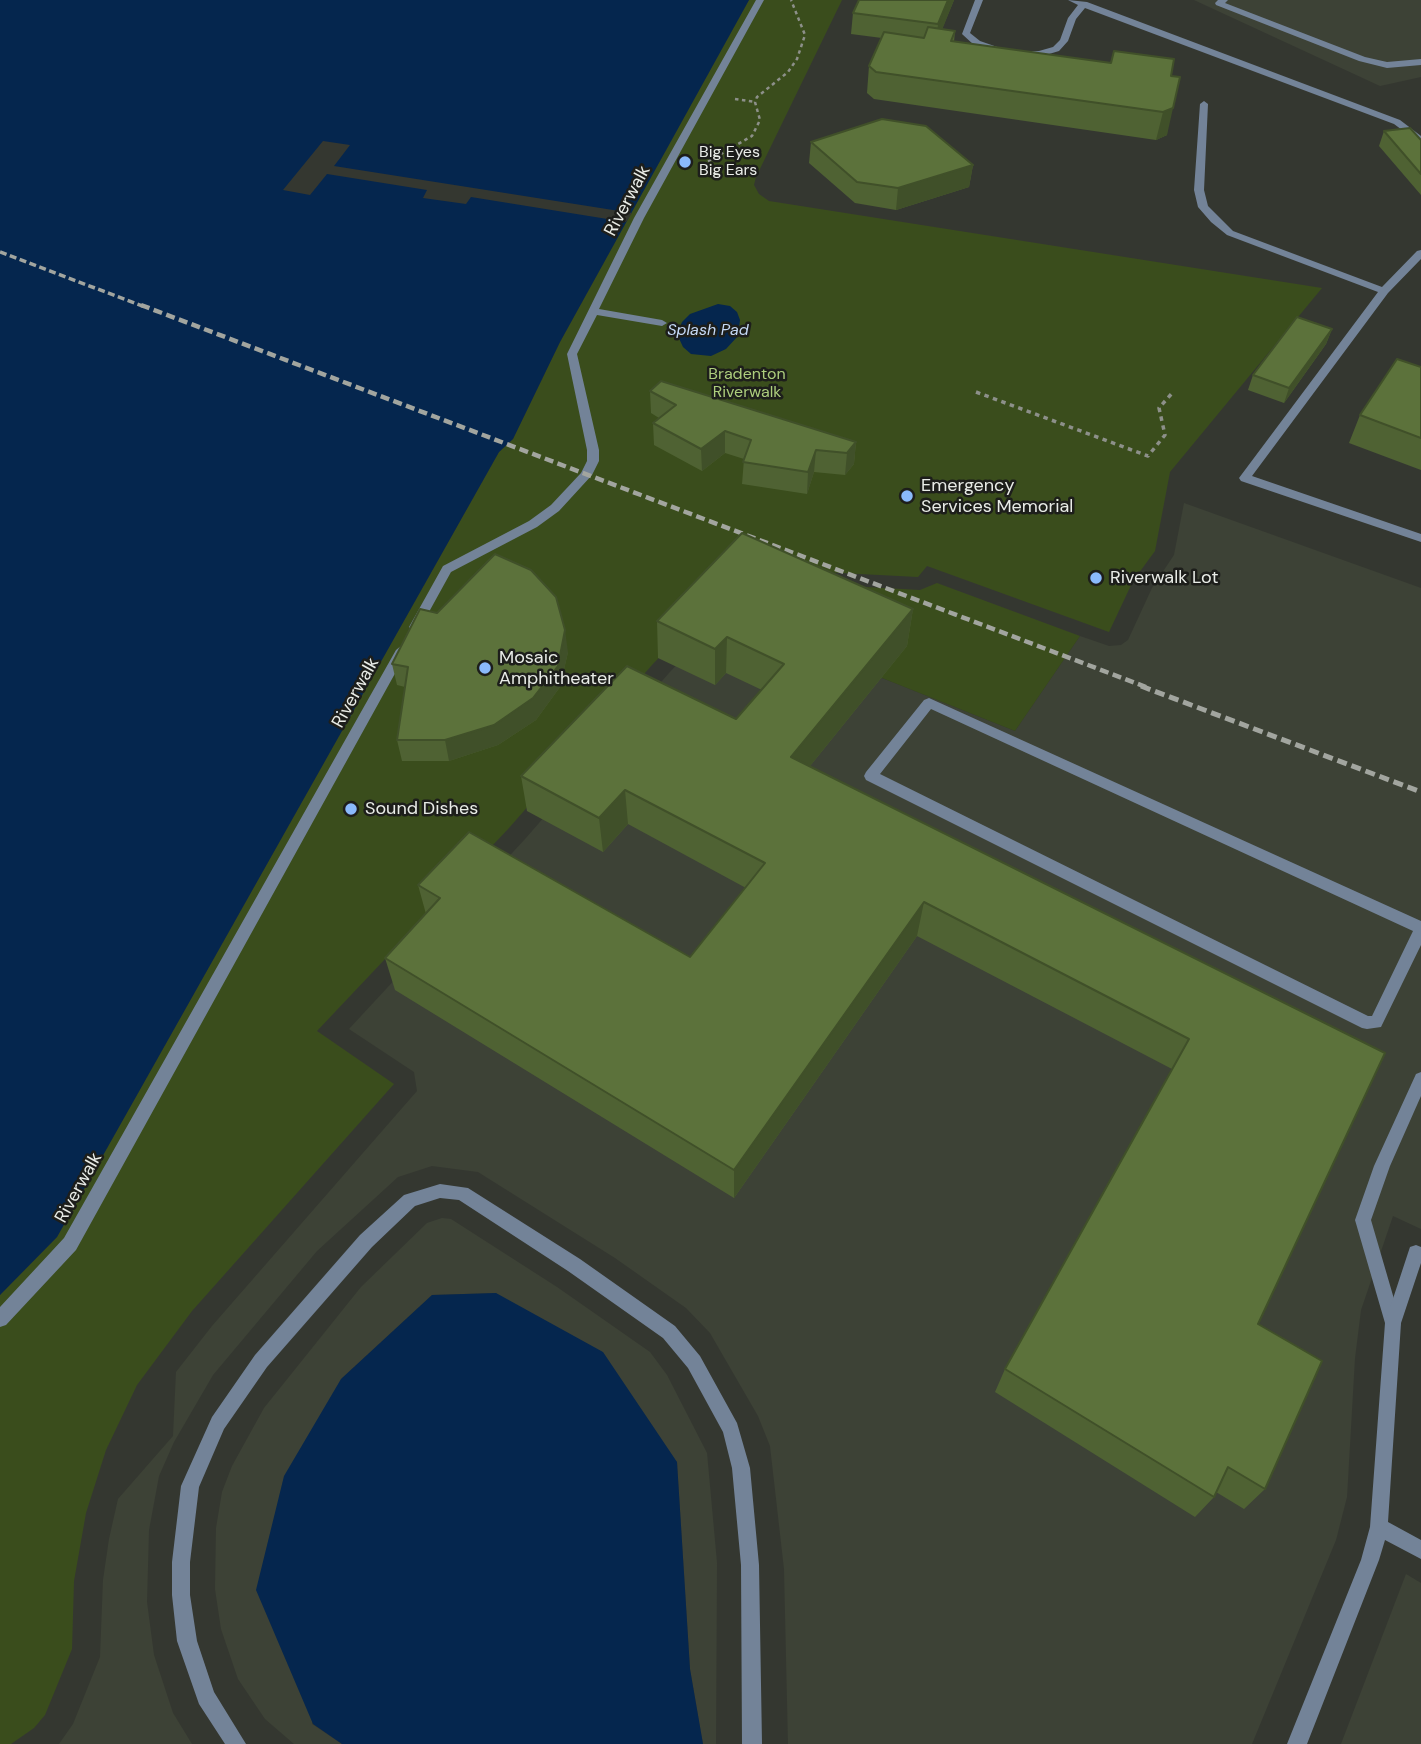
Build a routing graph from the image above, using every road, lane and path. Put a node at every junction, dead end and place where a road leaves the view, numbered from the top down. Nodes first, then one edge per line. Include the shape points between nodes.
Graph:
1 (760, 0) edge
2 (790, 0) edge
3 (979, 0) edge
4 (1072, 0) edge
5 (1219, 1) edge
6 (1084, 4) junction
7 (1421, 62) edge
8 (746, 100) dead end
9 (755, 102) junction
10 (1204, 104) dead end
11 (1421, 141) edge
12 (717, 158) dead end
13 (1421, 253) edge
14 (1384, 291) junction
15 (593, 312) junction
16 (662, 323) dead end
17 (1174, 391) dead end
18 (976, 392) dead end
19 (1421, 538) edge
20 (1421, 929) edge
21 (1421, 1079) edge
22 (1416, 1253) dead end
23 (0, 1319) edge
24 (1393, 1323) junction
25 (1379, 1527) junction
26 (1421, 1550) edge
27 (236, 1744) edge
28 (752, 1744) edge
29 (1297, 1744) edge

1 - 15 street, Riverwalk via 639,218
2 - 9 path via 803,27 802,49 789,72 763,90
3 - 6 street via 966,34 977,43 1012,54 1056,49
4 - 6 street
5 - 7 street via 1375,63
6 - 11 street via 1397,122
8 - 9 path
9 - 12 path via 759,123 749,140
10 - 14 street via 1199,190 1203,207 1214,220 1230,233
13 - 14 street
14 - 19 street via 1245,478
15 - 16 street
15 - 23 street, Riverwalk via 572,354 593,450 586,475 555,509 533,524 447,569 70,1244
17 - 18 path via 1159,408 1165,435 1148,456
20 - 20 street via 929,703 871,776 1367,1023 1376,1022 1383,1010
21 - 24 street via 1363,1220
22 - 24 street
24 - 25 street
25 - 26 street
25 - 29 street
27 - 28 street via 206,1697 187,1641 181,1562 190,1486 225,1413 287,1330 339,1269 410,1200 440,1191 462,1194 574,1265 669,1332 694,1362 731,1429 741,1468 750,1565

